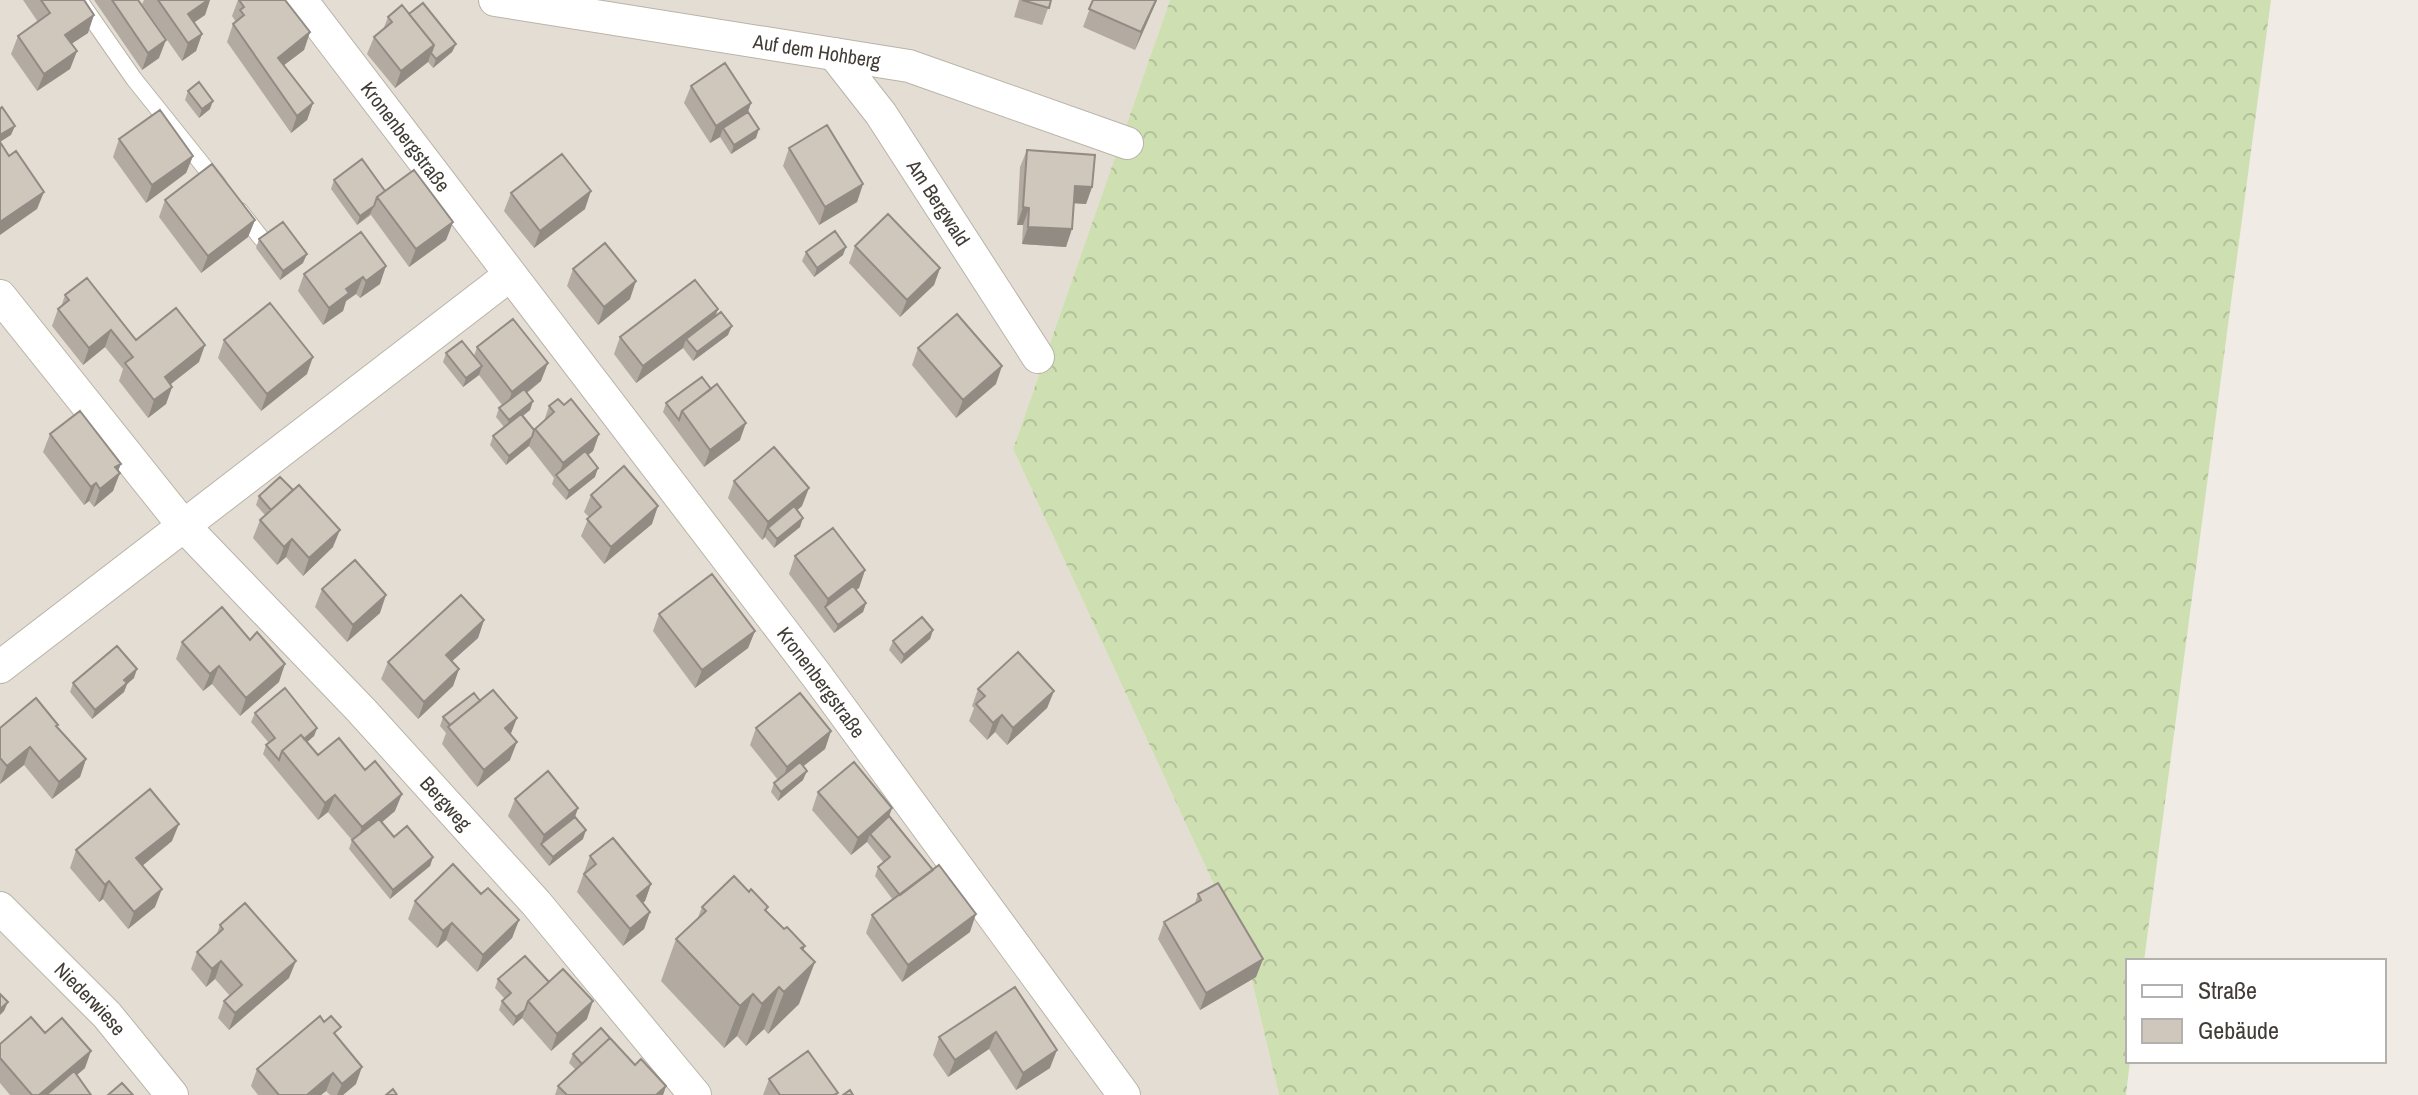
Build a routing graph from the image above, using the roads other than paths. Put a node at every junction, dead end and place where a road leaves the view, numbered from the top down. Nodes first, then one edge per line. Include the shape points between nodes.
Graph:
1 (79, 0) edge
2 (301, 0) edge
3 (495, 0) edge
4 (834, 54) junction
5 (1127, 143) dead end
6 (261, 238) edge
7 (510, 275) junction
8 (0, 296) edge
9 (1038, 357) dead end
10 (183, 525) junction
11 (0, 667) edge
12 (0, 908) edge
13 (172, 1095) edge
14 (695, 1095) edge
15 (1124, 1095) edge

1 - 6 lane via 134,79
2 - 7 street, Kronenbergstraße
3 - 4 street, Auf dem Hohberg
4 - 5 street, Auf dem Hohberg via 909,66
4 - 9 street, Am Bergwald via 881,114
7 - 10 street
7 - 15 street, Kronenbergstraße via 817,676
8 - 10 street, Bergweg
10 - 11 street
10 - 14 street, Bergweg via 536,903
12 - 13 street, Niederwiese via 107,1015

